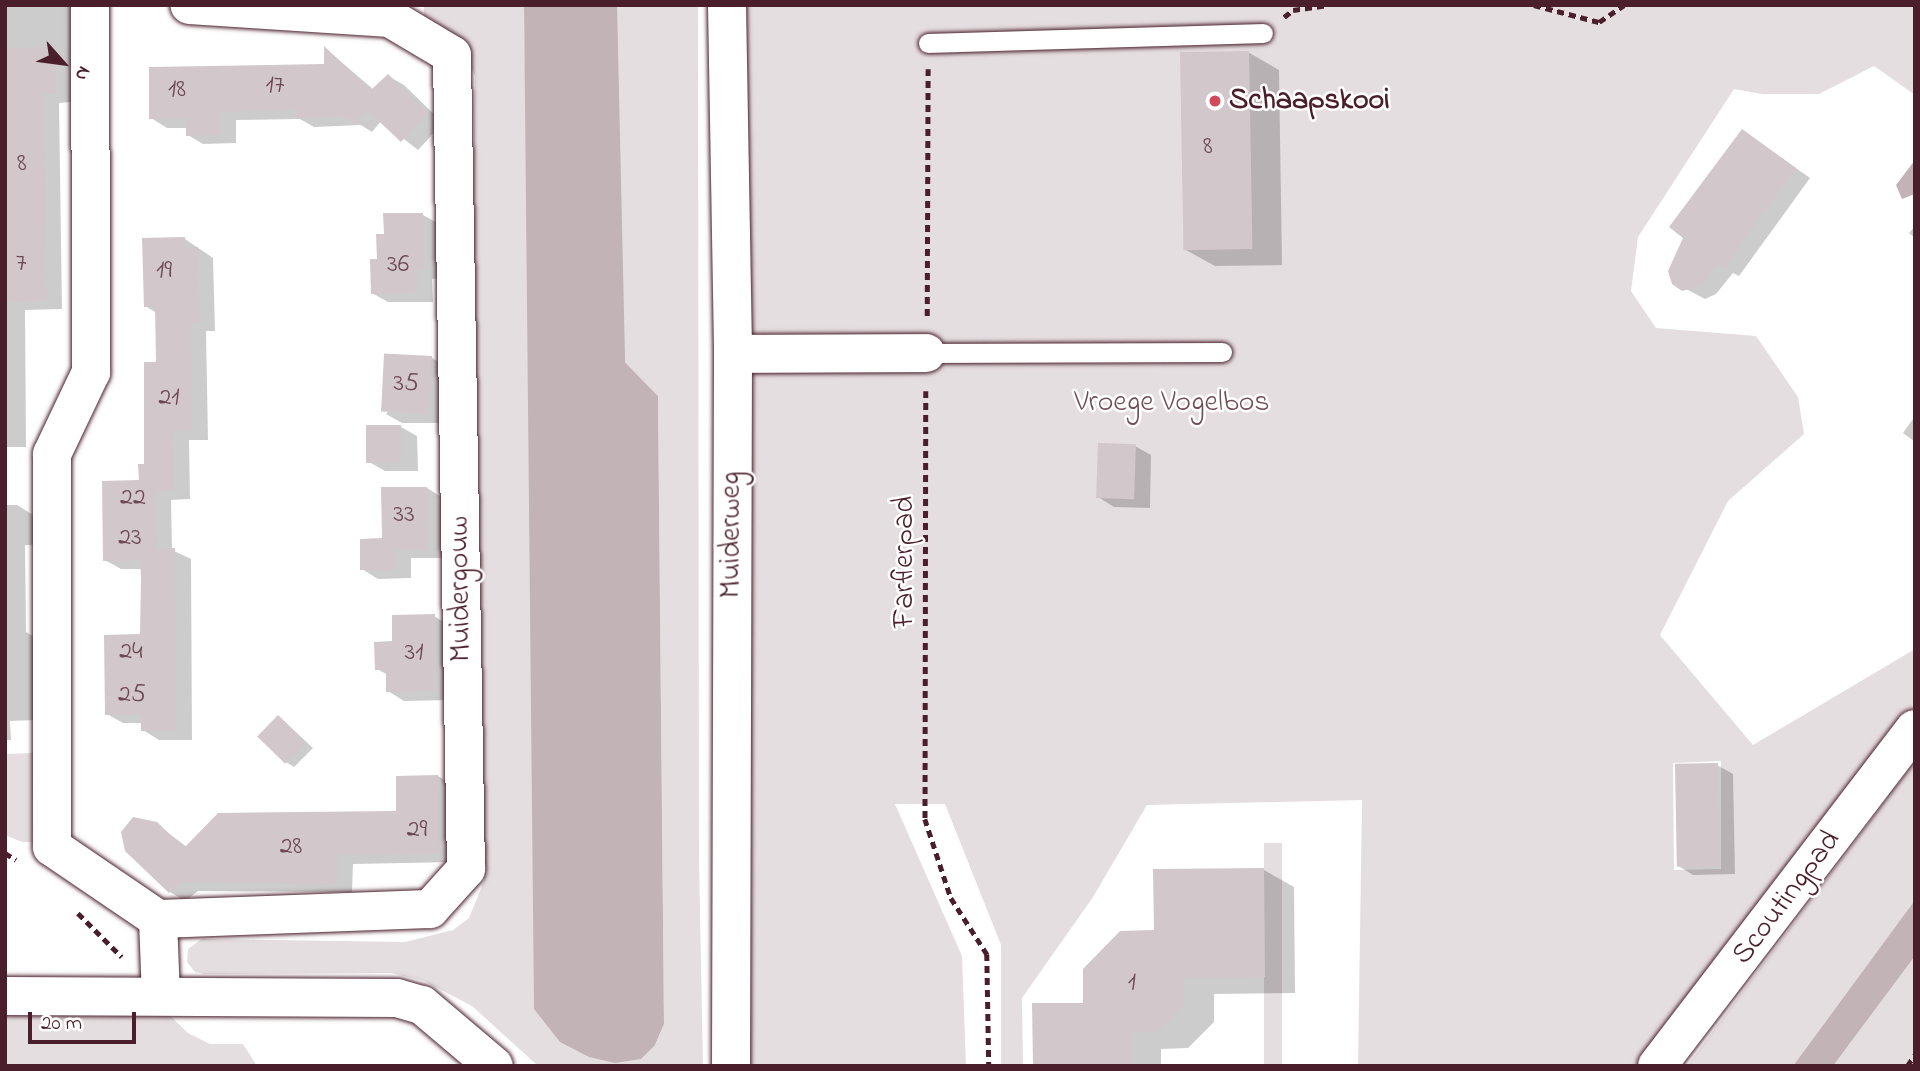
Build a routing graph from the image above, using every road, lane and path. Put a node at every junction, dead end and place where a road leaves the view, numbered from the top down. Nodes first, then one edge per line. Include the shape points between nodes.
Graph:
1 (90, 5) edge
2 (189, 5) edge
3 (727, 5) edge
4 (1293, 5) edge
5 (1329, 5) edge
6 (1534, 5) edge
7 (1624, 5) edge
8 (243, 6) edge
9 (394, 11) edge
10 (1263, 33) dead end
11 (928, 43) joint
12 (1222, 352) dead end
13 (926, 353) junction
14 (733, 354) junction
15 (1915, 729) edge
16 (158, 919) junction
17 (5, 996) edge
18 (161, 996) junction
19 (1915, 1055) edge
20 (494, 1066) edge
21 (731, 1066) edge
22 (989, 1066) edge
23 (1657, 1066) edge
24 (1907, 1066) edge

1 - 16 street via 91,372 52,454 52,846
2 - 8 street, Muidergouw
3 - 14 street, Muiderweg
4 - 5 path via 1293,10
6 - 7 path via 1599,22
8 - 9 street, Muidergouw
9 - 16 street, Muidergouw via 452,55 466,869 430,909
10 - 11 lane
11 - 13 path, Farflerpad
12 - 13 lane
13 - 14 street
13 - 22 path, Farflerpad via 925,819 951,898 987,954
14 - 21 street, Muiderweg
15 - 23 street, Scoutingpad
16 - 18 street
17 - 18 street
18 - 20 street via 397,998 422,1005
19 - 24 path

